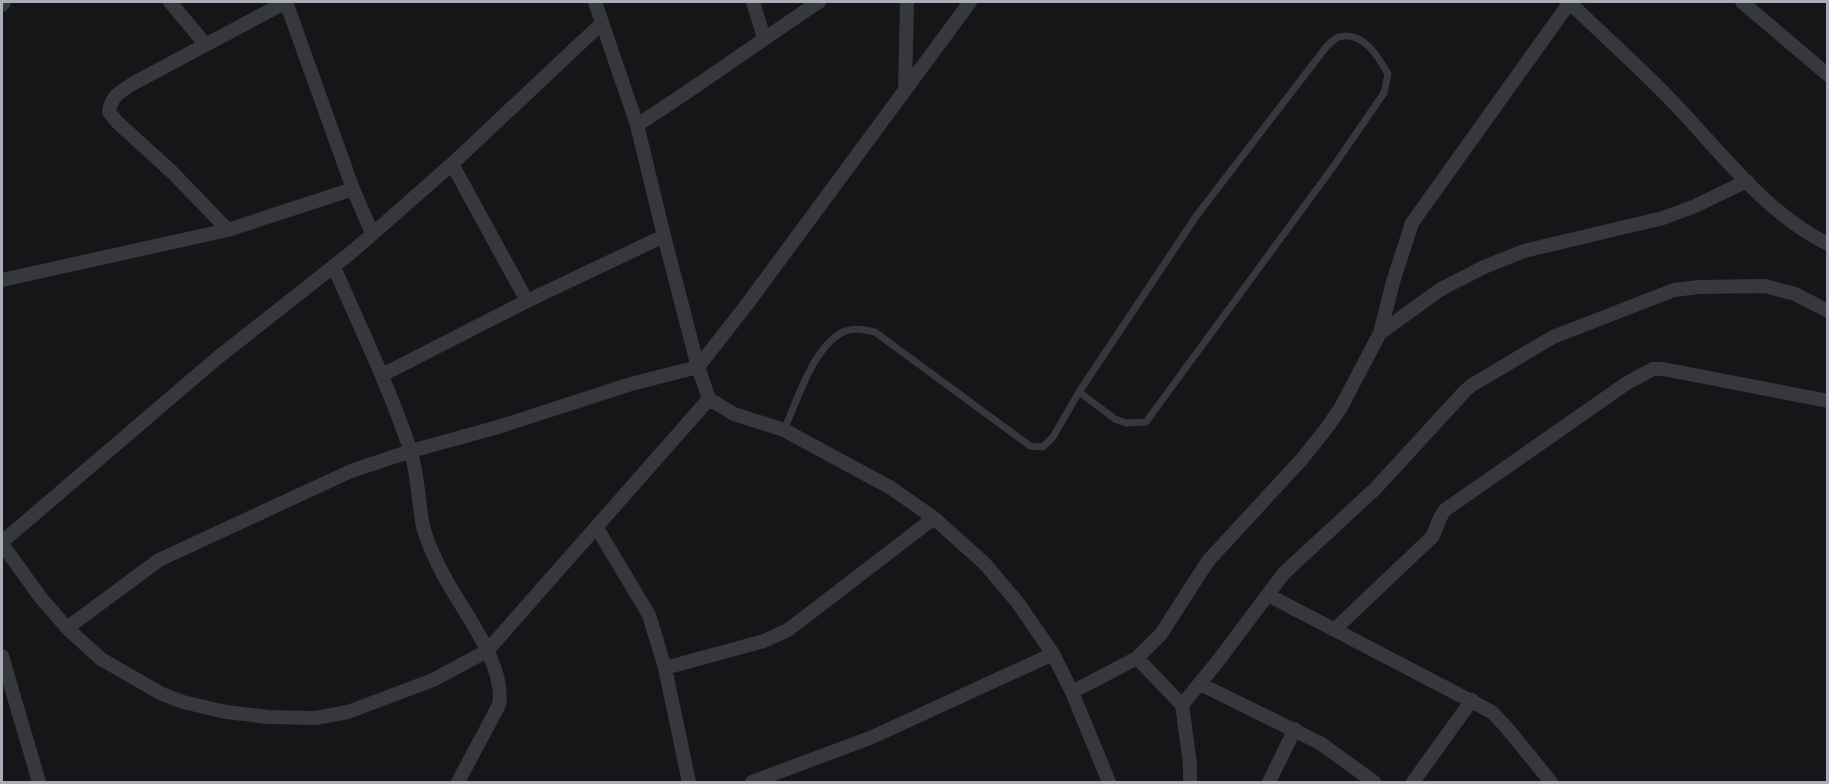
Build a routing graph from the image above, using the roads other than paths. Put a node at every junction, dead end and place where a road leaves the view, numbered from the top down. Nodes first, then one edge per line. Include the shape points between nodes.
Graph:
1 (170, 2) edge
2 (286, 2) edge
3 (595, 2) edge
4 (753, 2) edge
5 (819, 2) edge
6 (907, 2) edge
7 (970, 2) edge
8 (1569, 2) edge
9 (1742, 2) edge
10 (602, 23) junction
11 (764, 38) junction
12 (206, 45) junction
13 (1827, 75) edge
14 (906, 91) junction
15 (637, 125) junction
16 (452, 164) junction
17 (1747, 181) junction
18 (353, 189) junction
19 (228, 230) junction
20 (372, 233) junction
21 (664, 236) junction
22 (1827, 244) edge
23 (334, 267) junction
24 (2, 280) edge
25 (527, 301) junction
26 (1827, 311) edge
27 (1380, 333) junction
28 (698, 367) junction
29 (382, 375) junction
30 (1079, 392) junction
31 (709, 399) junction
32 (1827, 401) edge
33 (784, 430) junction
34 (411, 451) junction
35 (934, 518) junction
36 (597, 528) junction
37 (2, 543) edge
38 (1268, 595) junction
39 (67, 628) junction
40 (1334, 630) junction
41 (487, 651) junction
42 (1053, 654) junction
43 (2, 656) edge
44 (1137, 658) junction
45 (665, 668) junction
46 (1200, 684) junction
47 (1072, 692) junction
48 (1472, 700) junction
49 (1182, 705) junction
50 (1295, 729) junction
51 (1108, 780) edge
52 (39, 783) edge
53 (458, 783) edge
54 (688, 783) edge
55 (752, 783) edge
56 (1093, 783) edge
57 (1190, 783) edge
58 (1269, 783) edge
59 (1374, 783) edge
60 (1413, 783) edge
61 (1551, 783) edge

1 - 12 street
2 - 12 street
2 - 18 street
3 - 10 street
4 - 11 street
5 - 11 street
6 - 14 street
7 - 14 street
8 - 17 street via 1669,98
8 - 27 street via 1412,223
9 - 13 street
10 - 15 street
10 - 16 street
11 - 15 street via 717,74
12 - 19 street via 117,93 109,112
14 - 28 street
15 - 21 street
16 - 20 street
16 - 25 street
17 - 22 street via 1783,216
17 - 27 street via 1663,218 1524,251 1484,267 1442,289
18 - 19 street
18 - 20 street
19 - 24 street
20 - 23 street
21 - 25 street
21 - 28 street
23 - 29 street
23 - 37 street via 216,359
25 - 29 street
26 - 38 street via 1774,288 1688,287 1667,291 1553,337 1465,391 1375,489 1299,557
27 - 44 street via 1326,429 1208,561 1161,634
28 - 31 street
28 - 34 street
29 - 34 street
30 - 30 lane via 1197,215 1327,46 1339,37 1354,38 1375,51 1388,74 1384,93 1146,422 1115,419
30 - 33 lane via 1053,437 1043,447 1030,446 875,332 859,329 843,332 818,357
31 - 33 street via 734,414
31 - 36 street
32 - 40 street via 1653,369 1627,383 1445,510 1432,537
33 - 35 street via 891,488
34 - 39 street via 351,471 176,551
34 - 41 street via 424,528 443,574
35 - 42 street via 985,564
35 - 45 street via 788,630
36 - 41 street
36 - 45 street via 648,615
37 - 39 street
38 - 40 street
38 - 46 street
39 - 41 street via 101,659 162,694 226,712 268,717 348,712 433,680
40 - 48 street
41 - 53 street via 501,694 499,705
42 - 47 street
42 - 55 street via 870,738
43 - 52 street
44 - 47 street
44 - 49 street
45 - 54 street
46 - 49 street
46 - 50 street
47 - 51 street
48 - 60 street
48 - 61 street via 1499,719
49 - 57 street
50 - 58 street
50 - 59 street
51 - 56 street

